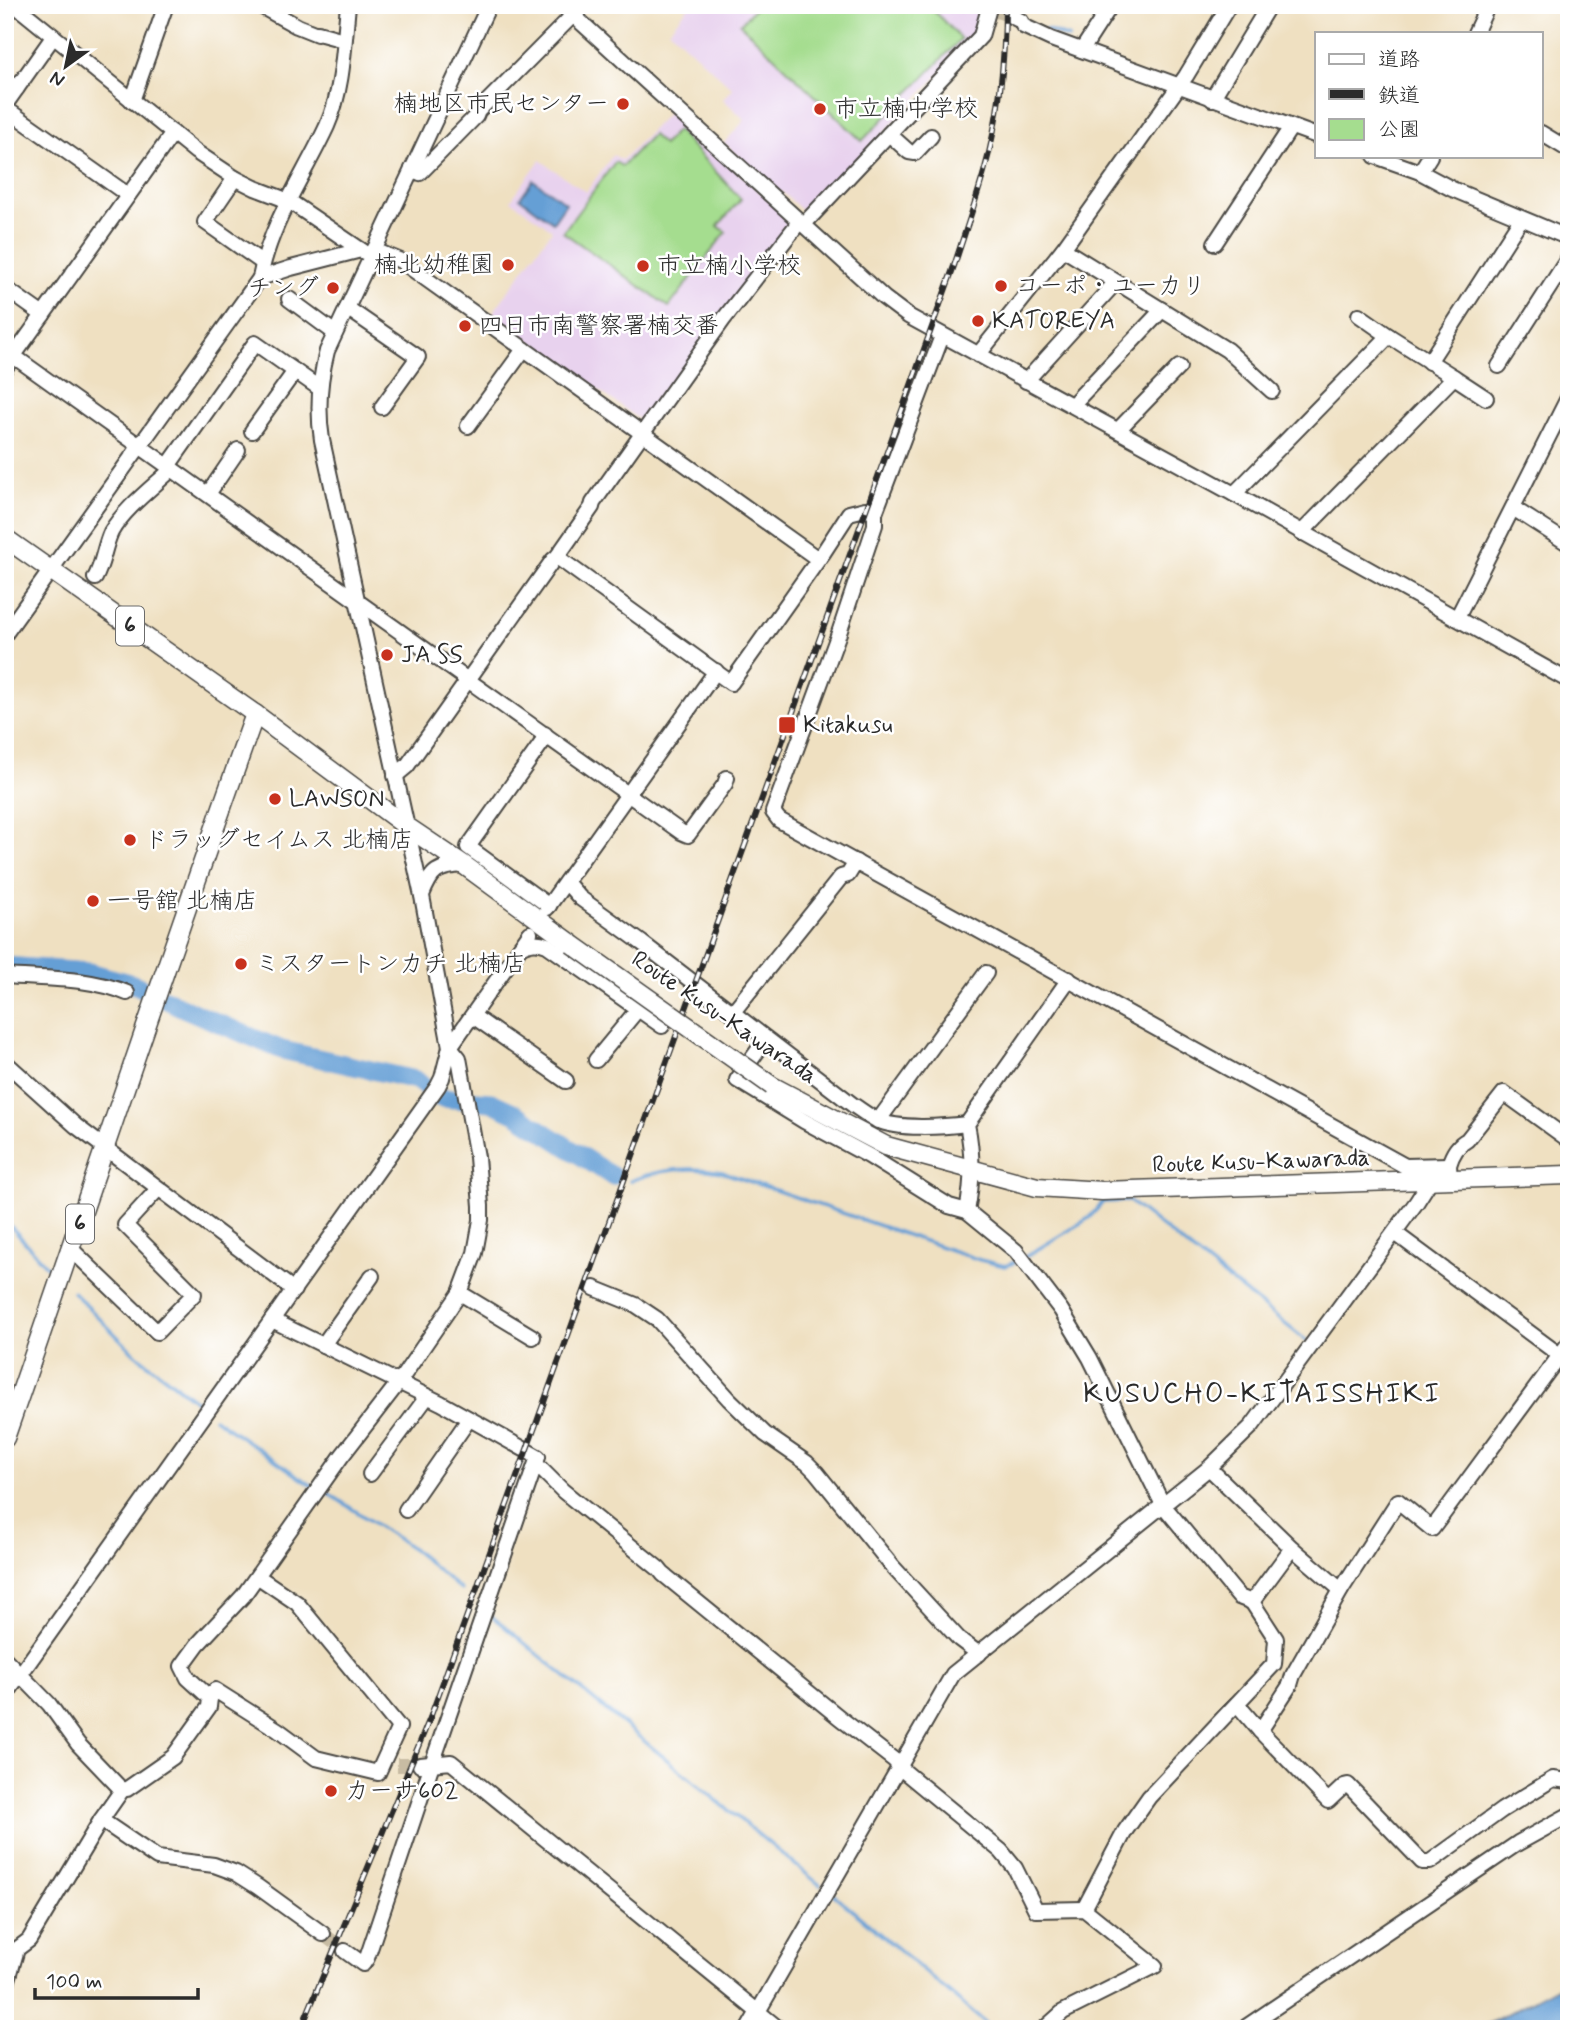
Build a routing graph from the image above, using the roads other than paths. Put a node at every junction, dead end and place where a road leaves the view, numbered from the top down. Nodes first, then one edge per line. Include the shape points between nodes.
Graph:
1 (15, 5) edge
2 (166, 5) edge
3 (259, 5) edge
4 (348, 5) edge
5 (489, 5) edge
6 (562, 5) edge
7 (1111, 5) edge
8 (1229, 5) edge
9 (1269, 5) edge
10 (1488, 5) edge
11 (988, 8) edge
12 (578, 11) edge
13 (1018, 14) tunnel mouth
14 (1475, 32) edge
15 (52, 37) junction
16 (344, 40) junction
17 (1082, 51) junction
18 (1183, 81) junction
19 (11, 84) edge
20 (1215, 94) junction
21 (132, 101) junction
22 (5, 106) edge
23 (1291, 127) junction
24 (173, 133) junction
25 (1542, 133) edge
26 (889, 134) junction
27 (1315, 135) edge
28 (931, 136) dead end
29 (1567, 145) edge
30 (1381, 158) edge
31 (1429, 158) edge
32 (412, 169) junction
33 (1420, 172) junction
34 (235, 178) junction
35 (128, 195) junction
36 (289, 201) junction
37 (1521, 219) junction
38 (802, 222) junction
39 (1569, 238) edge
40 (1215, 243) dead end
41 (1063, 249) junction
42 (369, 252) junction
43 (1569, 257) edge
44 (262, 271) junction
45 (1116, 282) junction
46 (5, 288) edge
47 (289, 299) dead end
48 (348, 307) junction
49 (1161, 310) junction
50 (43, 315) junction
51 (1359, 315) dead end
52 (335, 334) junction
53 (1389, 335) junction
54 (942, 336) junction
55 (524, 349) junction
56 (978, 355) junction
57 (8, 358) edge
58 (1429, 362) junction
59 (1499, 366) dead end
60 (1179, 367) dead end
61 (295, 371) junction
62 (1454, 377) junction
63 (1026, 381) junction
64 (319, 388) junction
65 (1272, 391) dead end
66 (1486, 398) dead end
67 (1567, 404) edge
68 (1072, 405) junction
69 (382, 407) dead end
70 (468, 426) dead end
71 (1118, 430) junction
72 (252, 431) dead end
73 (642, 434) junction
74 (141, 447) junction
75 (239, 450) dead end
76 (170, 468) junction
77 (208, 494) junction
78 (1234, 494) junction
79 (1513, 508) junction
80 (876, 513) junction
81 (1301, 533) junction
82 (1566, 537) edge
83 (5, 538) edge
84 (557, 558) junction
85 (818, 559) junction
86 (51, 571) junction
87 (95, 578) dead end
88 (357, 602) junction
89 (1457, 618) junction
90 (5, 634) edge
91 (716, 671) junction
92 (469, 680) junction
93 (1569, 681) edge
94 (254, 714) junction
95 (545, 734) junction
96 (395, 776) junction
97 (727, 778) dead end
98 (628, 794) junction
99 (406, 826) junction
100 (856, 862) junction
101 (464, 865) junction
102 (566, 882) junction
103 (422, 896) junction
104 (530, 933) dead end
105 (520, 947) junction
106 (986, 973) dead end
107 (5, 976) edge
108 (1069, 979) junction
109 (127, 993) dead end
110 (638, 1009) junction
111 (732, 1013) junction
112 (473, 1016) junction
113 (662, 1026) dead end
114 (766, 1039) junction
115 (450, 1047) junction
116 (596, 1060) dead end
117 (5, 1062) edge
118 (566, 1081) dead end
119 (878, 1121) junction
120 (967, 1124) junction
121 (1569, 1140) edge
122 (106, 1149) junction
123 (971, 1170) junction
124 (1449, 1172) junction
125 (1569, 1175) edge
126 (1430, 1181) junction
127 (158, 1189) junction
128 (967, 1211) junction
129 (1395, 1233) junction
130 (71, 1249) junction
131 (372, 1276) dead end
132 (594, 1288) dead end
133 (294, 1290) junction
134 (460, 1293) junction
135 (272, 1320) junction
136 (533, 1337) dead end
137 (1569, 1343) edge
138 (323, 1345) junction
139 (1564, 1359) edge
140 (399, 1382) junction
141 (427, 1397) junction
142 (469, 1419) junction
143 (5, 1438) edge
144 (537, 1465) junction
145 (1209, 1468) junction
146 (370, 1474) dead end
147 (1163, 1505) junction
148 (406, 1510) dead end
149 (1292, 1548) junction
150 (257, 1576) junction
151 (1341, 1590) junction
152 (1252, 1602) junction
153 (979, 1654) junction
154 (5, 1659) edge
155 (1274, 1664) junction
156 (21, 1675) junction
157 (1293, 1675) junction
158 (5, 1696) edge
159 (210, 1698) junction
160 (1237, 1704) junction
161 (1260, 1731) junction
162 (426, 1764) junction
163 (899, 1766) junction
164 (1569, 1781) edge
165 (122, 1790) junction
166 (1569, 1815) edge
167 (101, 1820) junction
168 (1084, 1909) junction
169 (323, 1934) tunnel mouth
170 (6, 1938) edge
171 (16, 1950) junction
172 (345, 1951) tunnel mouth
173 (5, 1990) edge
174 (758, 2011) junction
175 (748, 2029) edge
176 (779, 2029) edge
177 (1044, 2029) edge
178 (1243, 2029) edge

1 - 15 street
2 - 21 street
3 - 16 street via 297,26
4 - 16 street
5 - 32 street
6 - 12 street
7 - 17 street
8 - 18 street
9 - 20 street
10 - 14 street
11 - 26 street via 981,36
12 - 32 street via 427,167 420,173
12 - 38 street
13 - 17 street via 1023,26
15 - 19 street
15 - 21 street
16 - 36 street via 333,109
17 - 18 street
18 - 20 street
18 - 41 street
19 - 22 street
20 - 23 street
21 - 24 street
22 - 35 street
23 - 27 street
23 - 40 street
24 - 34 street
24 - 35 street
25 - 29 street
26 - 28 street via 915,153
26 - 38 street
30 - 33 street
31 - 33 street
32 - 42 street
33 - 37 street
34 - 36 street
34 - 44 street via 205,222
35 - 50 street
36 - 42 street
36 - 44 street
37 - 39 street
37 - 58 street
38 - 54 street via 894,306
38 - 73 street via 723,320
41 - 45 street
41 - 56 street
42 - 44 street
42 - 48 street
42 - 55 street via 401,261
43 - 59 street
44 - 74 street
45 - 49 street
45 - 63 street
46 - 50 street
47 - 52 street
48 - 52 street
48 - 69 street via 418,357
49 - 65 street via 1227,350
49 - 68 street
50 - 57 street
51 - 53 street
52 - 64 street
53 - 58 street
53 - 78 street
54 - 56 street
54 - 80 street
55 - 70 street
55 - 73 street
56 - 63 street
57 - 74 street
58 - 62 street
60 - 71 street
61 - 64 street
61 - 72 street
61 - 76 street via 255,343
62 - 66 street
62 - 81 street
63 - 68 street
64 - 88 street via 321,431
67 - 79 street
68 - 71 street
71 - 78 street
73 - 84 street
73 - 85 street
74 - 76 street
74 - 86 street
75 - 77 street
76 - 77 street
76 - 87 street via 116,525
77 - 88 street
78 - 81 street
79 - 82 street
79 - 89 street
80 - 85 street via 865,509 849,513
80 - 100 street via 843,621 773,812 779,820
81 - 89 street
83 - 86 main road, 6
84 - 91 street
84 - 92 street
85 - 91 street via 731,683
86 - 90 street
86 - 94 main road, 6
88 - 92 street
88 - 96 street
89 - 93 street
91 - 98 street
92 - 95 street
92 - 96 street
94 - 99 main road, Route Kusu-Kawarada
94 - 122 main road, 6
95 - 98 street
95 - 102 street via 468,847 548,907
96 - 99 street
97 - 98 street via 688,835
98 - 102 street
99 - 101 main road, Route Kusu-Kawarada
99 - 103 street
100 - 108 street
100 - 111 street
101 - 103 street via 434,872
101 - 123 main road, Route Kusu-Kawarada, bridge via 772,1086 886,1146
102 - 111 street via 580,898
103 - 115 street
104 - 105 street
105 - 110 street via 529,942 547,945
105 - 112 street
106 - 119 street
107 - 109 street via 89,981
108 - 120 street
108 - 124 street via 1405,1166
110 - 113 street
110 - 116 street
111 - 114 street
112 - 115 street
112 - 118 street
114 - 119 street
114 - 128 street via 737,1080 949,1206
115 - 133 street via 442,1078
115 - 134 street via 459,1058 477,1157 481,1220
117 - 122 street
119 - 120 street
120 - 123 street
121 - 124 street via 1504,1093 1452,1156
122 - 127 street
122 - 130 main road, 6
123 - 126 main road, Route Kusu-Kawarada via 1037,1186 1102,1191
123 - 128 street
124 - 125 main road, Route Kusu-Kawarada
124 - 126 main road, Route Kusu-Kawarada
126 - 129 street
127 - 130 street via 125,1225 194,1294 157,1332
127 - 133 street
128 - 147 street via 1023,1260 1061,1310
129 - 139 street
129 - 145 street via 1252,1426
130 - 143 main road, 6
131 - 138 street
132 - 153 street via 657,1319 765,1434 816,1472 892,1566 959,1639
133 - 135 street
134 - 136 street
134 - 140 street
135 - 138 street
135 - 156 street
137 - 139 street
138 - 140 street
139 - 151 street via 1432,1529 1398,1501
140 - 141 street
140 - 150 street
141 - 142 street
141 - 146 street
142 - 144 street via 538,1457
142 - 148 street
144 - 162 street
144 - 163 street
145 - 147 street
145 - 149 street
147 - 152 street via 1239,1597
147 - 153 street
149 - 151 street
149 - 152 street
150 - 159 street via 182,1667
150 - 159 street via 297,1603 399,1727 389,1765 378,1773 316,1758 215,1690
151 - 157 street
152 - 155 street via 1276,1639
153 - 163 street via 954,1674
154 - 156 street
155 - 157 street
155 - 160 street
156 - 158 street
156 - 165 street
157 - 161 street
159 - 165 street via 209,1707 173,1757
160 - 161 street
160 - 168 street via 1149,1797 1125,1831
161 - 164 street via 1328,1801 1348,1785 1422,1861 1430,1862 1553,1779
162 - 172 street via 367,1958 363,1964
162 - 174 street via 451,1762
163 - 168 street via 1001,1851 1016,1868 1036,1910
163 - 174 street
165 - 167 street
166 - 178 street via 1518,1843
167 - 169 street via 157,1857 236,1873
167 - 171 street via 29,1940
168 - 177 street via 1155,1966 1063,2012
170 - 171 street
171 - 173 street
174 - 175 street
174 - 176 street

